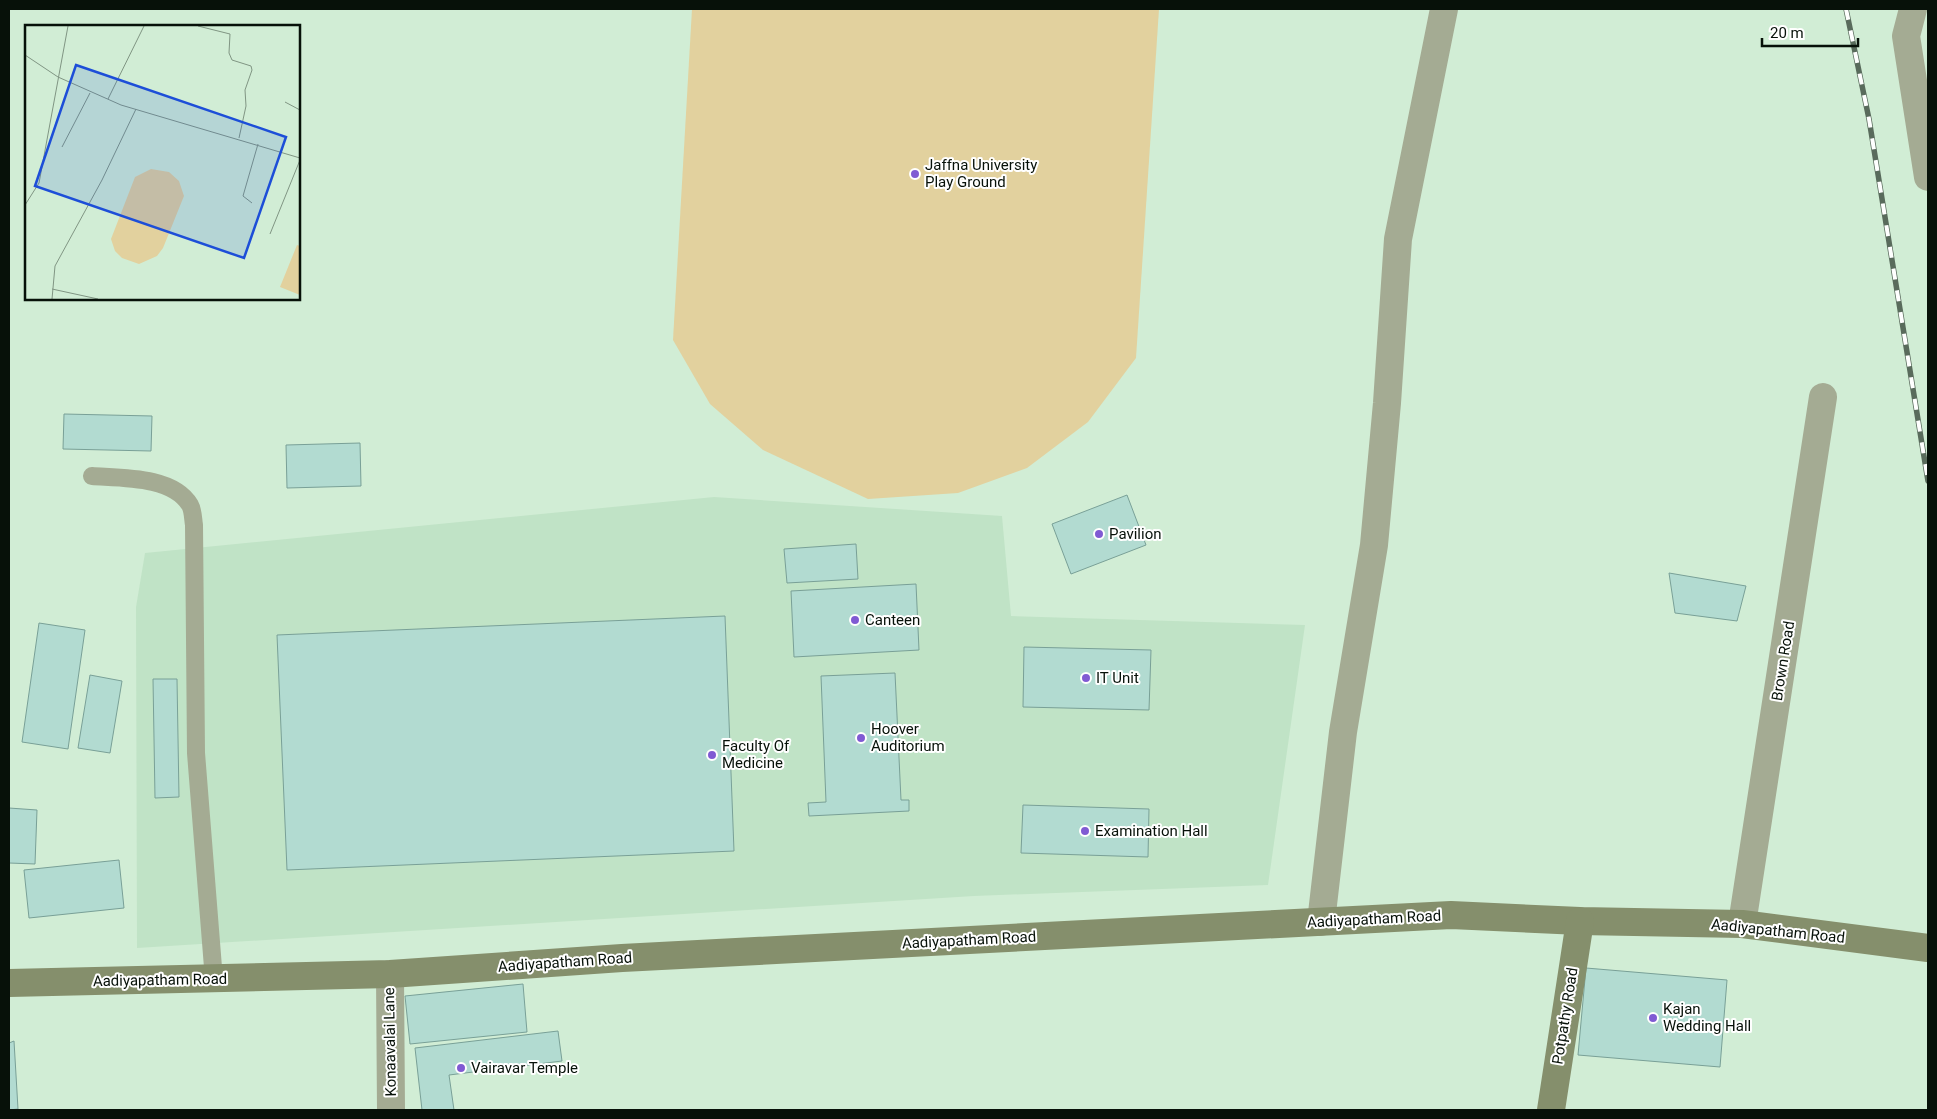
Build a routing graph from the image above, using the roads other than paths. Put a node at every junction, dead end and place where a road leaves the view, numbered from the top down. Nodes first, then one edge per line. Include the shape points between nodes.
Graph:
1 (1444, 9) edge
2 (1913, 9) edge
3 (1928, 177) edge
4 (1823, 398) dead end
5 (92, 476) dead end
6 (1321, 922) junction
7 (1580, 922) junction
8 (1742, 924) junction
9 (1928, 948) edge
10 (390, 974) junction
11 (214, 980) junction
12 (9, 983) edge
13 (391, 1110) edge
14 (1551, 1110) edge

1 - 6 street via 1398,239 1374,545 1343,732
2 - 3 street via 1906,36
4 - 8 street, Brown Road
5 - 11 lane via 152,481 177,491 191,506 194,525 196,753
6 - 7 street, Aadiyapatham Road via 1451,914
6 - 10 street, Aadiyapatham Road via 622,958
7 - 8 street, Aadiyapatham Road
7 - 14 street, Potpathy Road
8 - 9 street, Aadiyapatham Road
10 - 11 street, Aadiyapatham Road
10 - 13 street, Konaavalai Lane
11 - 12 street, Aadiyapatham Road

